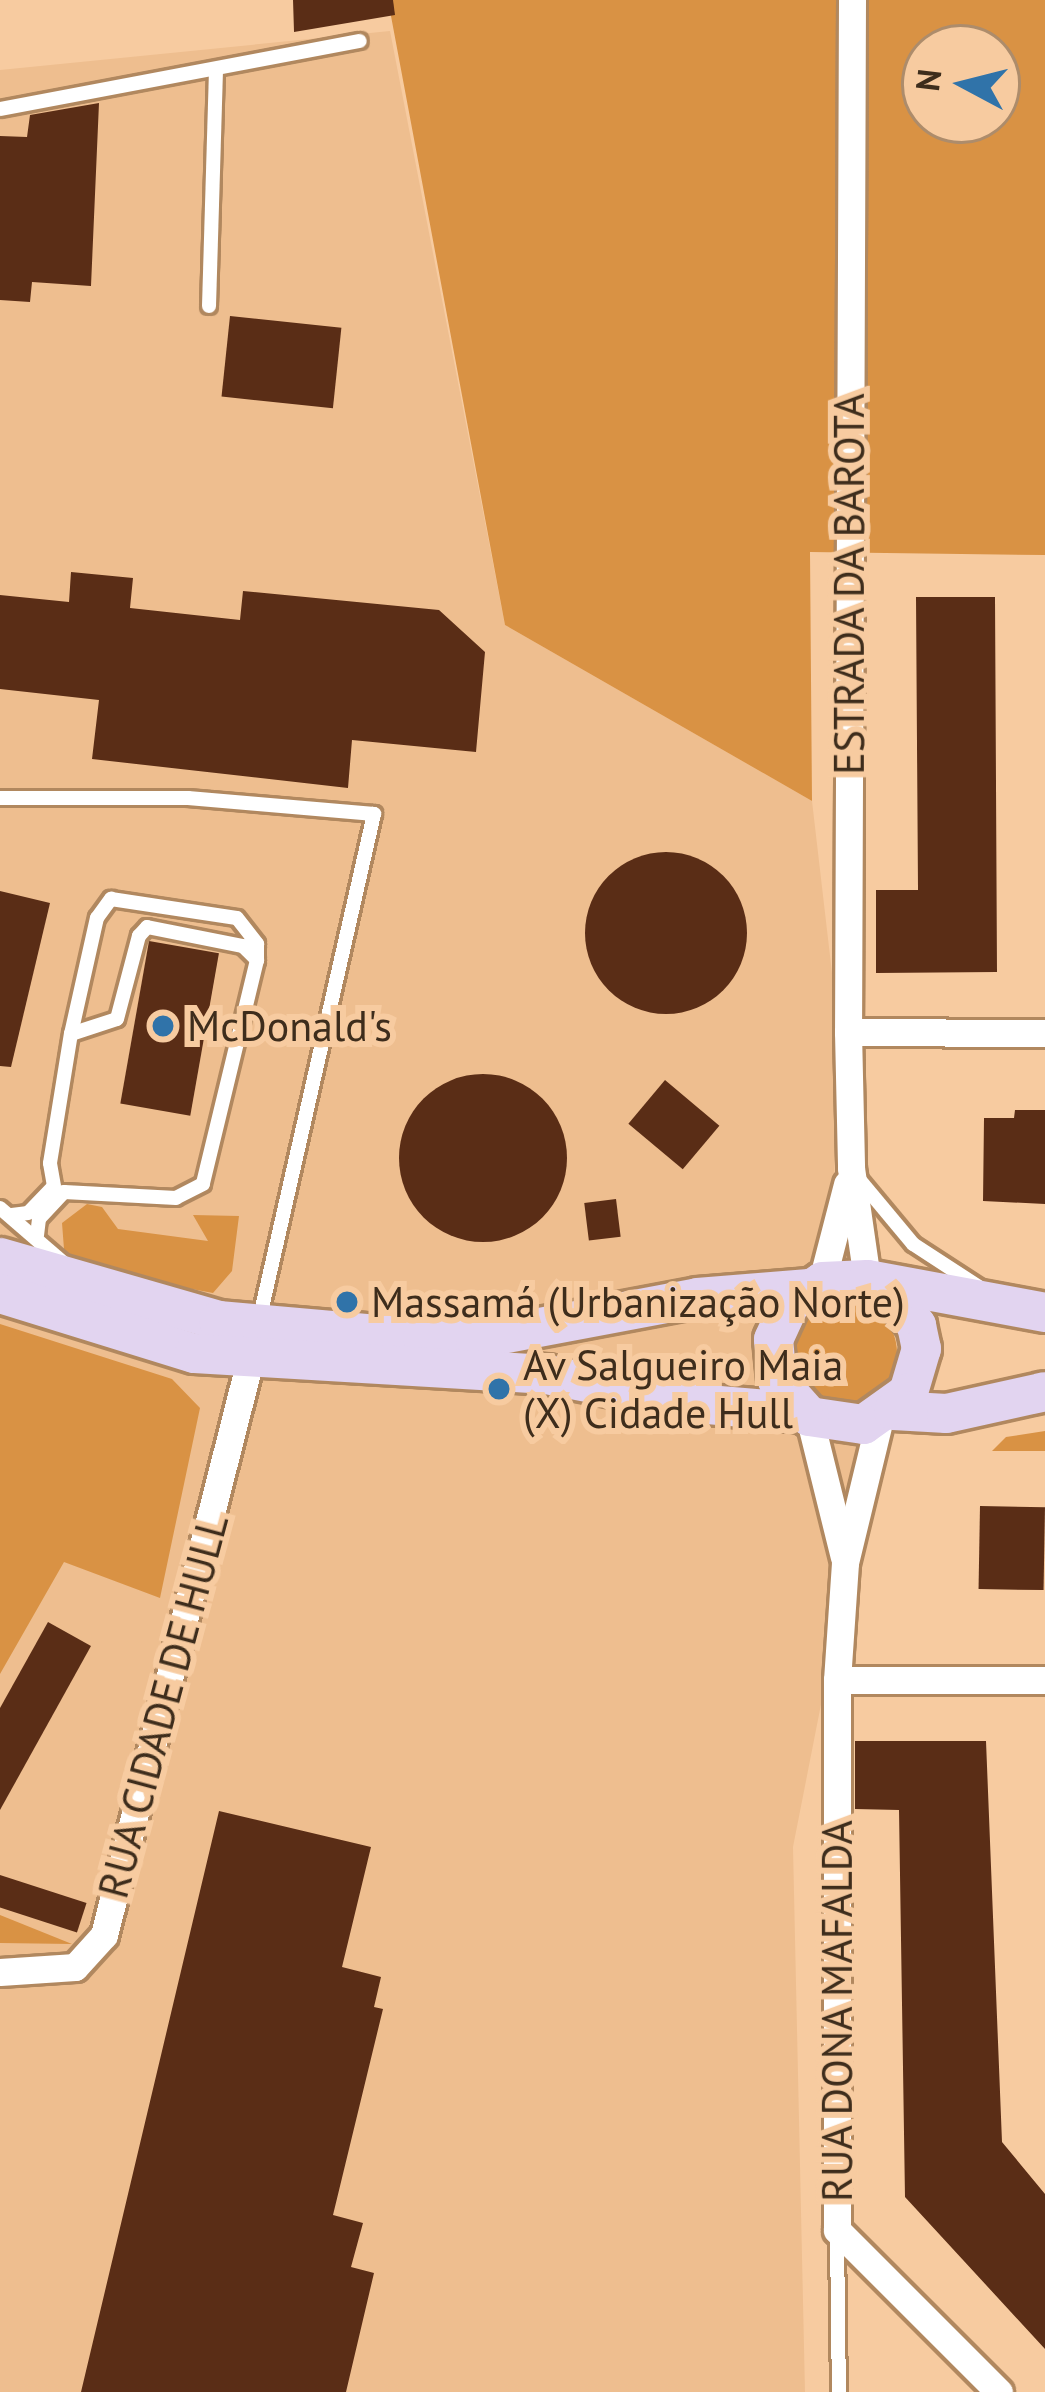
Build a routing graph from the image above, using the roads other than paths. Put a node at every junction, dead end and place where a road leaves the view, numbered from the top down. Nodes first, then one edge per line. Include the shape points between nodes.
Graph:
1 (852, 0) edge
2 (360, 40) dead end
3 (216, 72) junction
4 (0, 109) edge
5 (209, 306) dead end
6 (0, 798) edge
7 (257, 960) junction
8 (848, 1032) junction
9 (1045, 1033) edge
10 (71, 1034) junction
11 (850, 1168) junction
12 (6, 1212) edge
13 (37, 1235) junction
14 (0, 1256) edge
15 (82, 1282) junction
16 (814, 1284) junction
17 (877, 1284) junction
18 (0, 1293) edge
19 (1004, 1302) junction
20 (1045, 1312) edge
21 (254, 1343) junction
22 (1045, 1391) edge
23 (806, 1414) junction
24 (887, 1414) junction
25 (845, 1563) junction
26 (837, 1680) junction
27 (1045, 1680) edge
28 (0, 1972) edge
29 (837, 2230) junction
30 (839, 2392) edge
31 (999, 2392) edge

1 - 8 street, ESTRADA DA BAROTA
2 - 3 lane
3 - 4 lane
3 - 5 lane
6 - 21 lane via 188,798 374,814
7 - 10 lane via 243,946 147,927 117,1019
7 - 10 lane via 257,944 237,918 111,899 98,917
7 - 13 lane via 203,1184 176,1198 64,1192 38,1219
8 - 9 street
8 - 11 street, ESTRADA DA BAROTA
10 - 12 lane via 50,1163 54,1186 28,1213
11 - 16 street, ESTRADA DA BAROTA
11 - 17 street, ESTRADA DA BAROTA
11 - 19 lane via 914,1244
12 - 13 lane
13 - 15 lane
14 - 15 street
15 - 21 street
16 - 17 street
16 - 21 street via 697,1297 475,1340
16 - 23 street via 779,1319 772,1360
17 - 19 street
17 - 24 street via 916,1325 921,1348 918,1371
18 - 21 street via 194,1353
19 - 20 street
21 - 23 street via 546,1374 695,1403
21 - 28 street, RUA CIDADE DE HULL via 104,1935 75,1967
22 - 24 street via 946,1412
23 - 24 street via 844,1426
23 - 25 street, RUA DONA MAFALDA
24 - 25 street, RUA DONA MAFALDA
25 - 26 street, RUA DONA MAFALDA
26 - 27 street
26 - 29 street, RUA DONA MAFALDA
29 - 30 lane
29 - 31 street, RUA DONA MAFALDA

